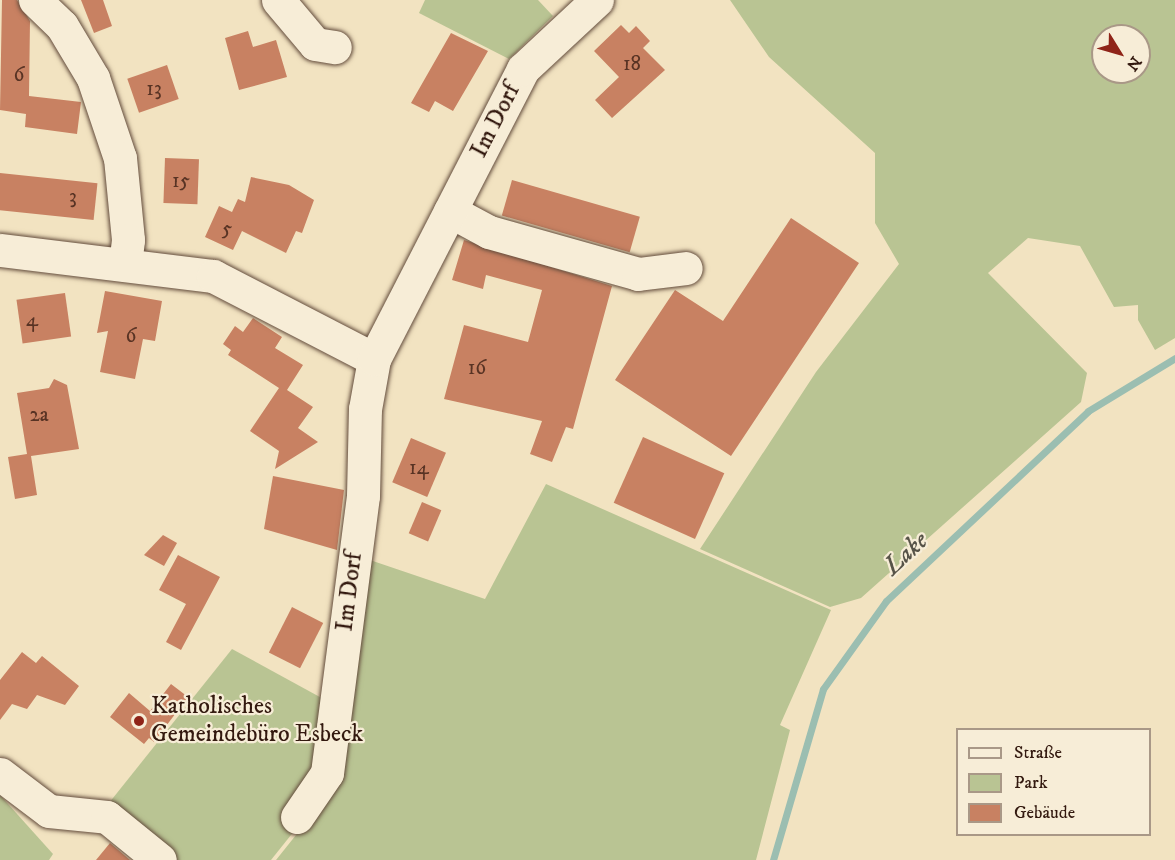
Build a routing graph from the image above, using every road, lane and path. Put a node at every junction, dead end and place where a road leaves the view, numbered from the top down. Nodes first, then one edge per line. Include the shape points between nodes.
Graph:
1 (35, 0) edge
2 (278, 0) edge
3 (597, 0) edge
4 (335, 47) dead end
5 (450, 211) junction
6 (0, 250) edge
7 (125, 265) junction
8 (686, 268) dead end
9 (374, 359) junction
10 (0, 774) edge
11 (297, 817) dead end
12 (160, 860) edge

1 - 7 street via 62,26 93,78 120,158
2 - 4 street via 315,44
3 - 5 street, Im Dorf via 523,69
5 - 8 street via 489,232 638,274
5 - 9 street, Im Dorf
6 - 7 street
7 - 9 street via 213,276
9 - 11 street, Im Dorf via 365,409 363,496 327,773
10 - 12 street via 49,811 106,817

